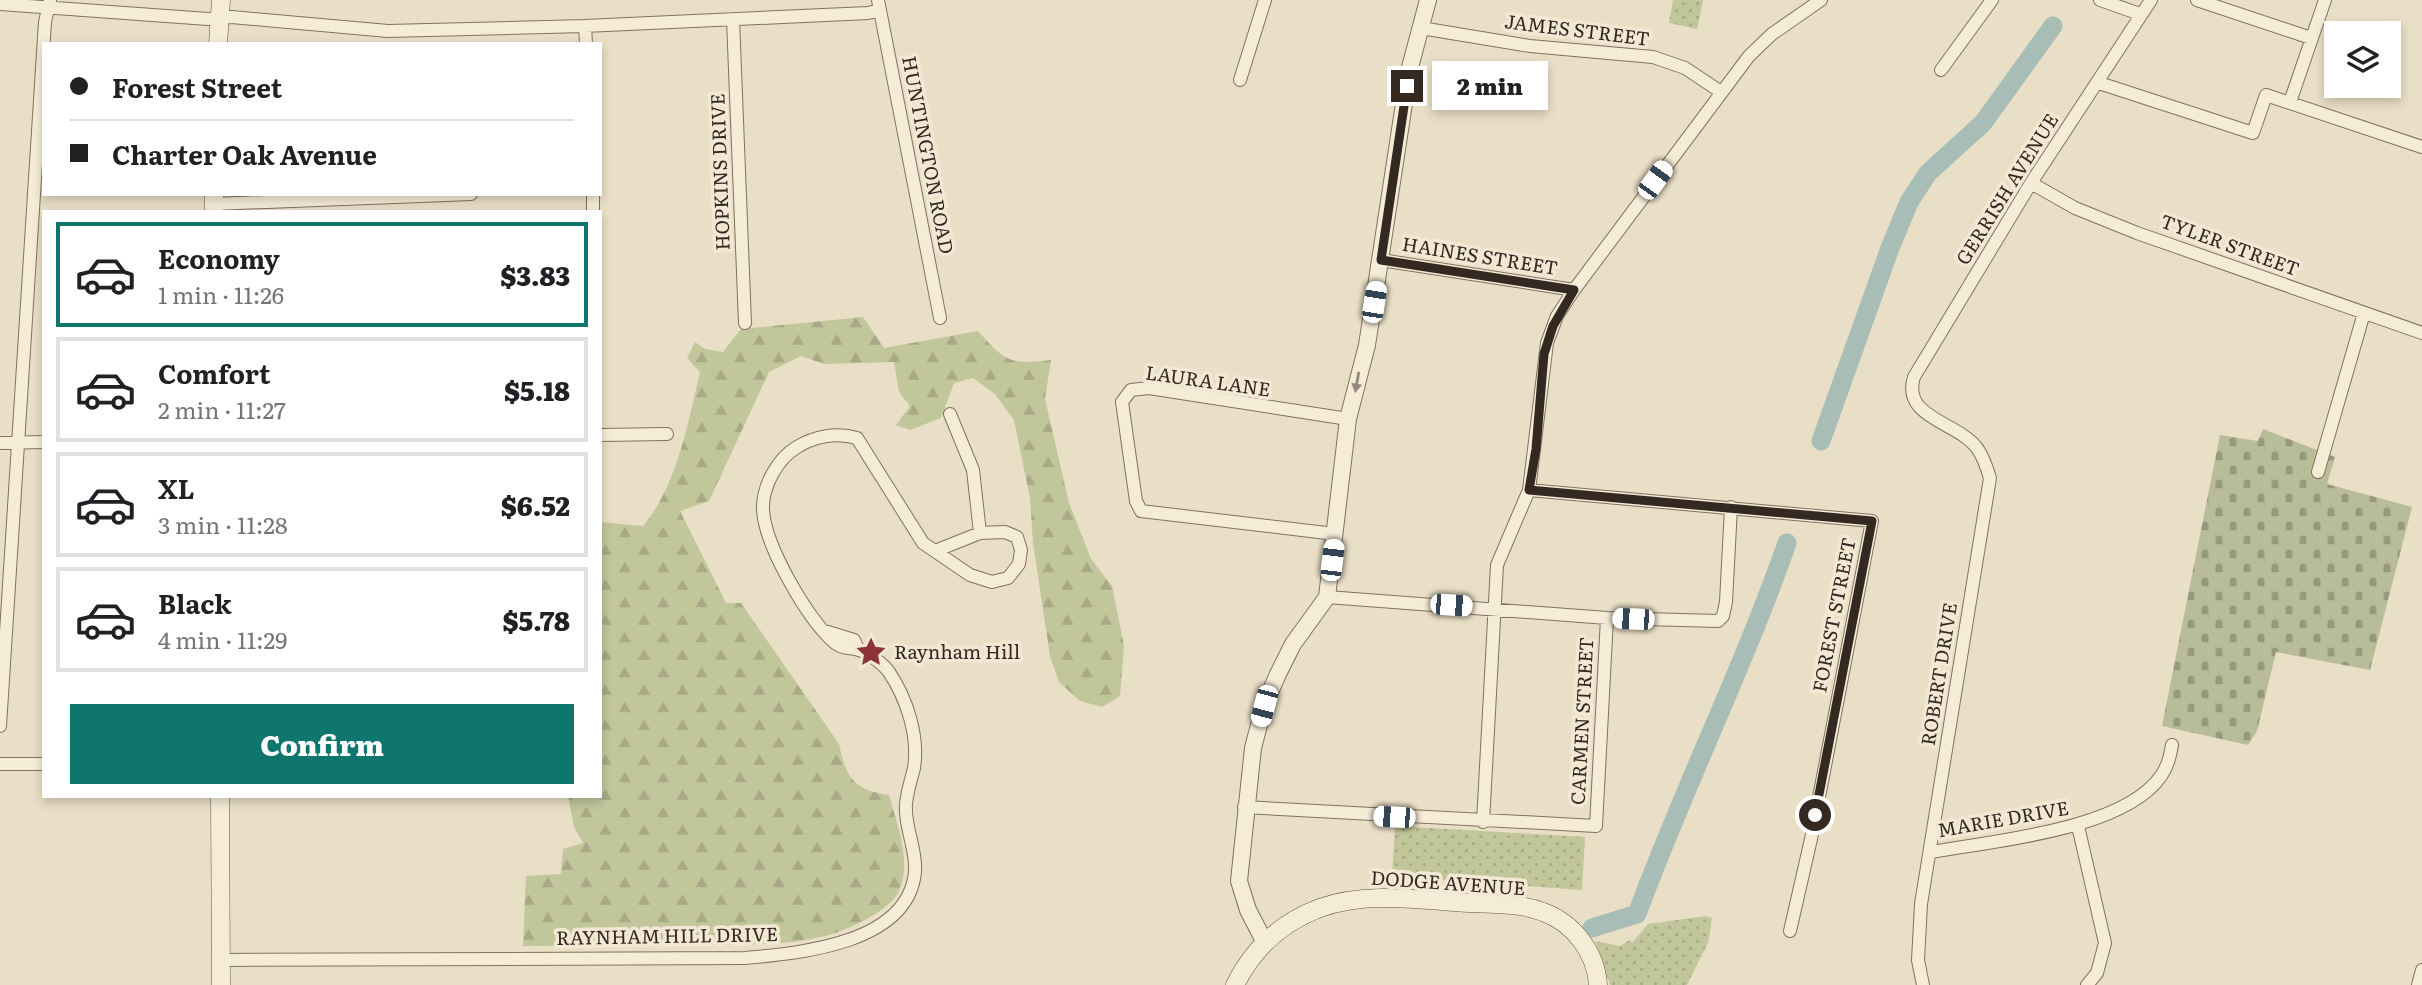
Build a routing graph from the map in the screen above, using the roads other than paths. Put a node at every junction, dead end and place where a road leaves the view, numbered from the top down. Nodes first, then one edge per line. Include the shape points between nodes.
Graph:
1 (1265, 0) edge
2 (1428, 0) edge
3 (1821, 0) edge
4 (1992, 0) edge
5 (2100, 0) edge
6 (2151, 0) edge
7 (2197, 0) edge
8 (2325, 0) edge
9 (49, 3) edge
10 (0, 4) edge
11 (879, 5) edge
12 (220, 9) edge
13 (2140, 14) junction
14 (733, 19) junction
15 (586, 26) junction
16 (1421, 28) junction
17 (388, 37) edge
18 (2311, 38) junction
19 (46, 42) edge
20 (218, 42) edge
21 (586, 42) edge
22 (1941, 70) dead end
23 (1240, 80) dead end
24 (2099, 83) junction
25 (1721, 92) junction
26 (42, 102) edge
27 (2290, 103) junction
28 (2422, 147) edge
29 (2031, 183) junction
30 (393, 196) edge
31 (214, 203) edge
32 (1381, 260) junction
33 (1574, 290) junction
34 (2364, 313) junction
35 (940, 318) dead end
36 (745, 323) dead end
37 (2422, 333) edge
38 (1915, 404) joint
39 (950, 414) dead end
40 (1348, 419) junction
41 (667, 434) dead end
42 (602, 435) edge
43 (42, 442) edge
44 (0, 443) edge
45 (18, 443) junction
46 (2318, 472) dead end
47 (1529, 490) junction
48 (1731, 508) junction
49 (980, 533) junction
50 (1335, 534) junction
51 (935, 551) junction
52 (1328, 597) junction
53 (1496, 608) junction
54 (1607, 618) junction
55 (0, 726) edge
56 (2172, 745) dead end
57 (0, 764) edge
58 (42, 764) edge
59 (220, 798) edge
60 (1244, 807) junction
61 (1483, 822) junction
62 (2078, 826) junction
63 (1931, 852) junction
64 (1790, 931) dead end
65 (1264, 941) junction
66 (221, 960) junction
67 (2422, 970) edge
68 (221, 985) edge
69 (1235, 985) edge
70 (1598, 985) edge
71 (1923, 985) edge
72 (2087, 985) edge
73 (2418, 985) edge

1 - 23 street
2 - 16 street
3 - 25 street via 1760,44
4 - 22 street
5 - 13 street
6 - 13 street, GERRISH AVENUE
7 - 18 street
8 - 18 street
9 - 10 street
9 - 12 street
9 - 19 street
11 - 14 street via 868,13
11 - 35 street, HUNTINGTON ROAD
12 - 17 street
12 - 20 main road
13 - 24 street, GERRISH AVENUE
14 - 15 street
14 - 36 street, HOPKINS DRIVE
15 - 17 street
15 - 21 street
16 - 25 street, JAMES STREET via 1530,46 1653,57 1685,68
16 - 32 street via 1409,71
18 - 27 street
24 - 27 street via 2253,133 2266,95
24 - 29 street, GERRISH AVENUE
25 - 33 street
26 - 45 street
27 - 28 street
29 - 34 street, TYLER STREET via 2075,208 2137,233
29 - 38 street, GERRISH AVENUE via 1914,377 1910,389
30 - 31 street
32 - 33 street, HAINES STREET
32 -> 40 street via 1367,345
33 - 47 street via 1553,326 1544,354
34 - 37 street, TYLER STREET
34 - 46 street
38 - 63 street, ROBERT DRIVE via 1976,446 1990,478
39 - 49 street via 973,470
40 - 50 street
40 - 50 street, LAURA LANE via 1149,388 1132,390 1122,402 1141,511
41 - 42 street
43 - 45 street
44 - 45 street
45 - 55 street
47 - 48 street, FOREST STREET
47 - 53 street via 1497,565
48 - 54 street via 1723,616 1712,622
48 - 64 street, FOREST STREET via 1872,521
49 - 51 street, RAYNHAM HILL DRIVE
49 - 51 street, RAYNHAM HILL DRIVE via 1005,532 1017,537 1019,564 1008,578 982,579
50 - 52 street
51 - 66 street, RAYNHAM HILL DRIVE via 923,543 858,438 823,437 793,450 766,487 763,511 768,531 807,612 833,641 847,650 858,649 888,671 904,703 915,746 906,809 914,857 912,888 899,911 866,933 791,954 745,958
52 - 53 street
52 - 60 street via 1293,643 1264,706
53 - 54 street
53 - 61 street
54 - 61 street, CARMEN STREET via 1596,826
56 - 62 street, MARIE DRIVE via 2160,778 2136,798
57 - 58 street
59 - 66 main road
60 - 61 street
60 - 65 street via 1239,881
62 - 63 street, MARIE DRIVE
62 - 72 street via 2105,943 2097,973
63 - 71 street, ROBERT DRIVE via 1919,937
65 - 69 main road
65 - 70 main road, DODGE AVENUE via 1318,909 1354,899 1518,906 1543,911 1577,935 1591,956
66 - 68 main road
67 - 73 street

